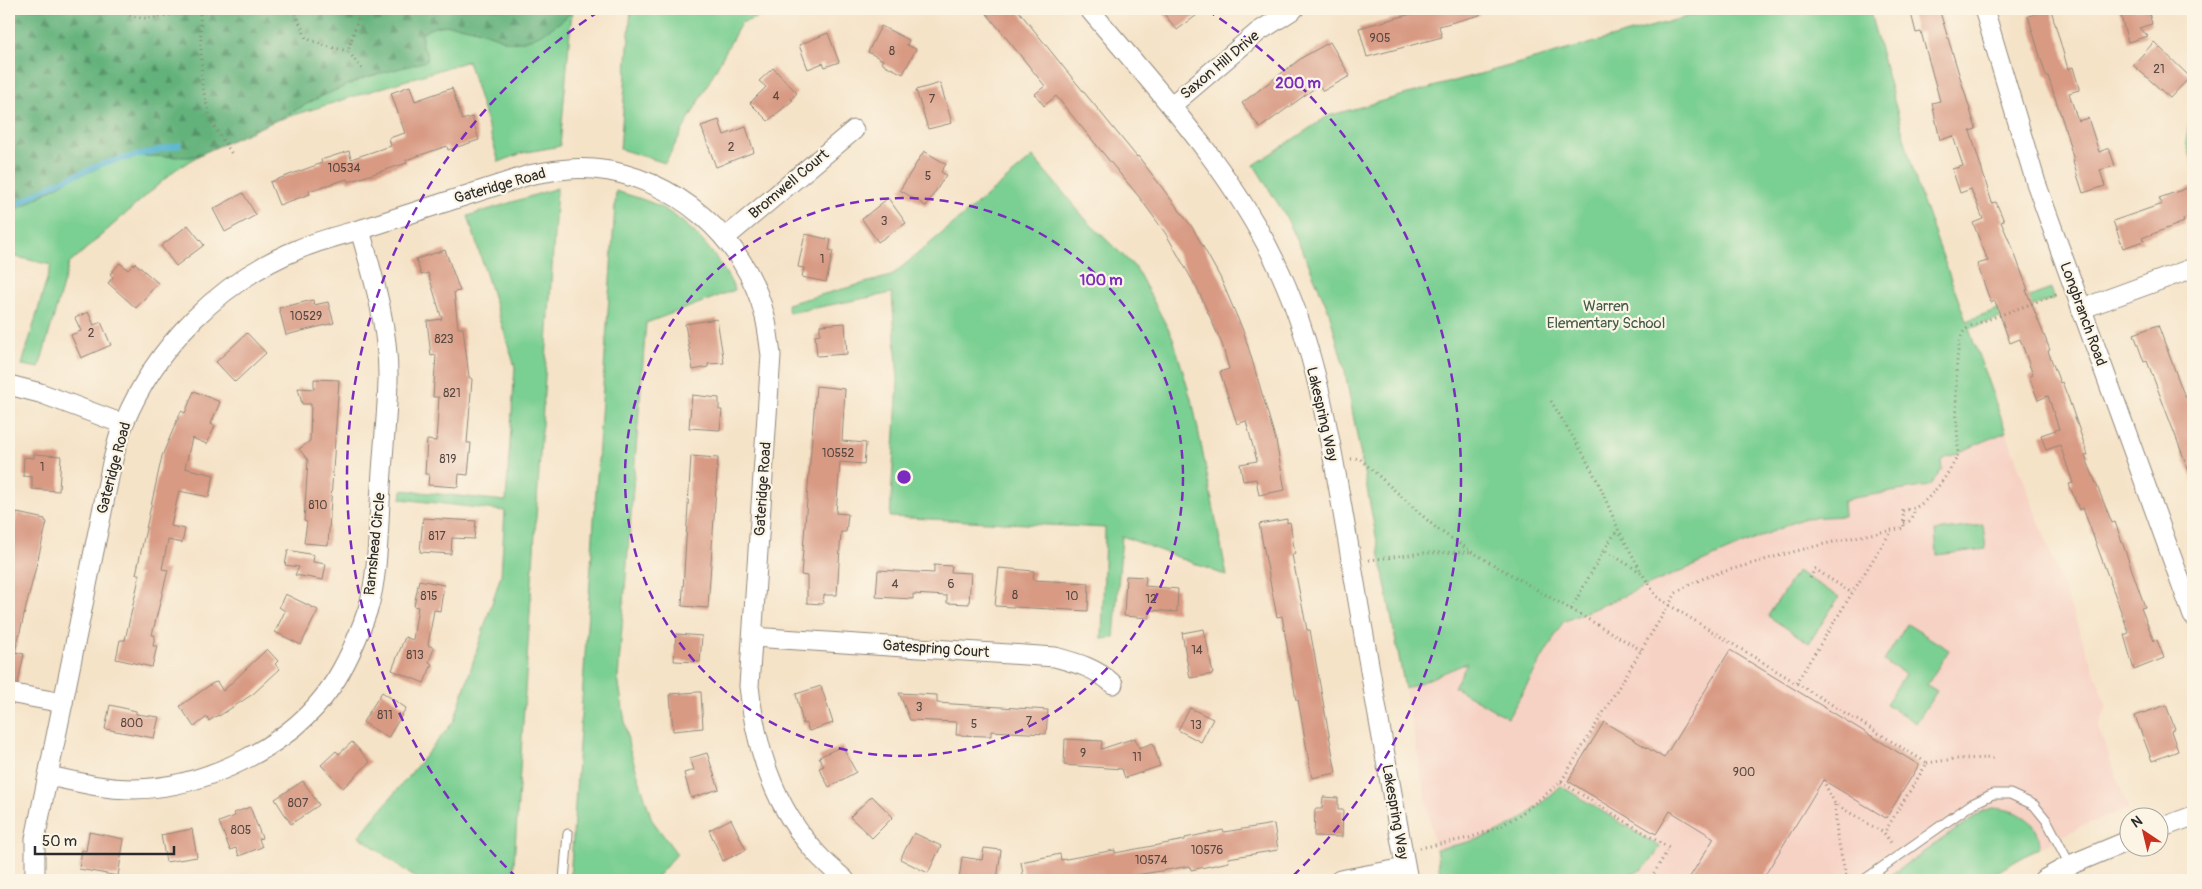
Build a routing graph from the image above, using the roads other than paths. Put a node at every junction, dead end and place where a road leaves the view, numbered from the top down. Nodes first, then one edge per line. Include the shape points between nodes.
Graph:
1 (1089, 9) edge
2 (1294, 9) edge
3 (1984, 9) edge
4 (1171, 106) junction
5 (854, 130) dead end
6 (360, 230) junction
7 (725, 238) junction
8 (2193, 268) edge
9 (2081, 309) junction
10 (9, 385) edge
11 (124, 424) junction
12 (2193, 616) edge
13 (753, 636) junction
14 (1113, 684) dead end
15 (9, 693) edge
16 (63, 703) junction
17 (49, 776) junction
18 (2193, 816) edge
19 (2170, 824) edge
20 (568, 834) dead end
21 (2120, 844) edge
22 (2070, 865) junction
23 (1405, 867) edge
24 (35, 880) edge
25 (564, 880) edge
26 (844, 880) edge
27 (1340, 880) edge
28 (1864, 880) edge
29 (2043, 880) edge

1 - 4 street, Lakespring Way
2 - 4 street, Saxon Hill Drive via 1258,32
3 - 9 street, Longbranch Road via 2033,175
4 - 23 street, Lakespring Way via 1207,150 1260,232 1282,275 1301,327 1316,377 1333,462
5 - 7 street, Bromwell Court
6 - 7 street, Gateridge Road via 529,175 561,169 594,169 658,186 684,202
6 - 11 street, Gateridge Road via 299,249 226,290 194,317 166,350
6 - 17 street, Ramshead Circle via 377,292 384,335 387,400 375,565 368,607 352,649 331,688 299,723 260,751 220,771 178,783 134,789 96,786
7 - 13 street, Gateridge Road via 756,290 765,317 771,355
8 - 9 street
9 - 12 street, Longbranch Road
10 - 11 street
11 - 16 street, Gateridge Road via 112,463
13 - 14 street, Gatespring Court via 1055,657 1085,665
13 - 26 street, Gateridge Road via 749,686 753,722 773,786 811,848
15 - 16 street
16 - 17 street, Gateridge Road
17 - 24 street, Gateridge Road via 35,840
18 - 19 street
20 - 25 lane
21 - 22 street
22 - 28 lane via 2034,805 2010,794 1993,794 1972,804
22 - 29 street
23 - 27 street

